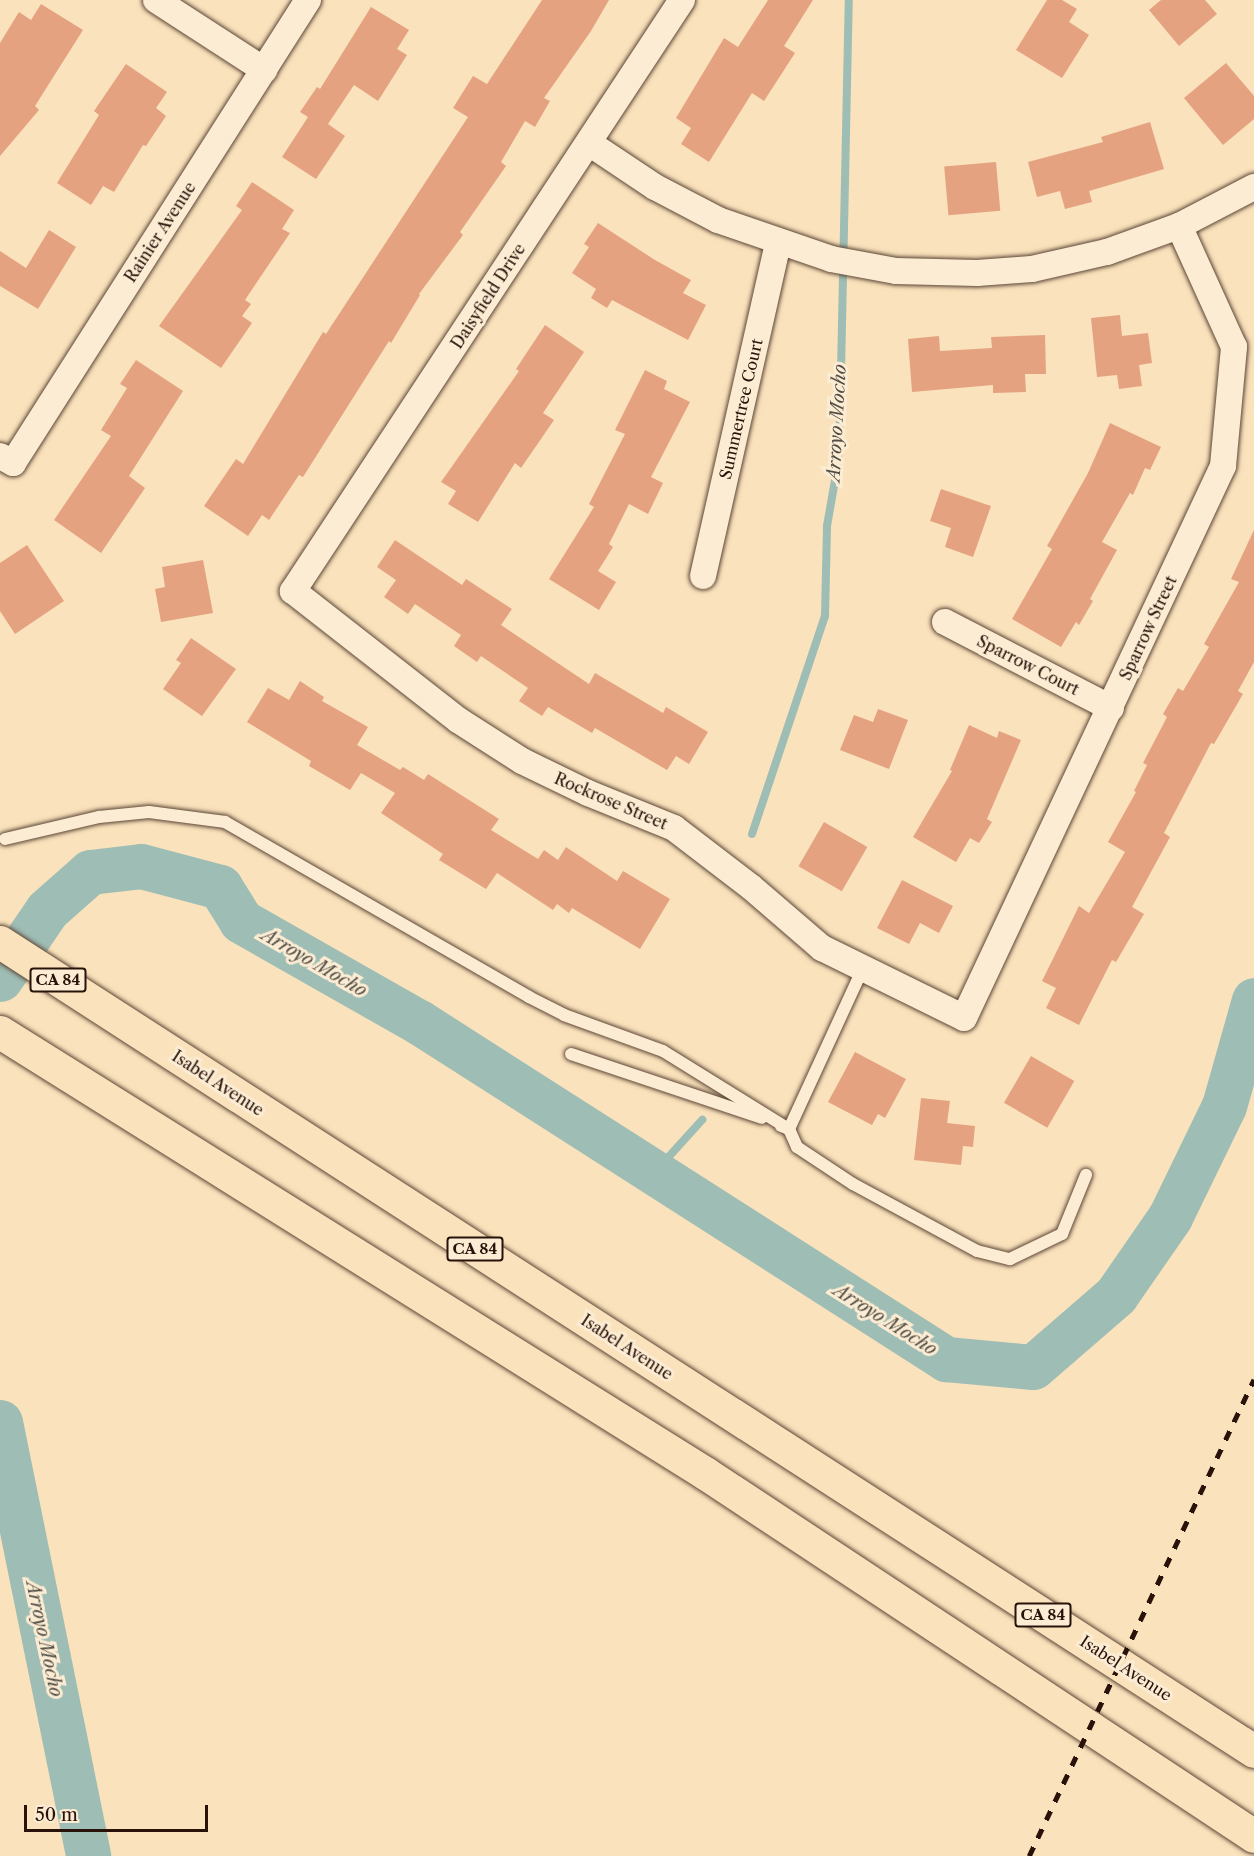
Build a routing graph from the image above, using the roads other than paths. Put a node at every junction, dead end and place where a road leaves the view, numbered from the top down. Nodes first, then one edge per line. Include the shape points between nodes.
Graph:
1 (156, 0) edge
2 (308, 0) edge
3 (682, 0) edge
4 (264, 70) junction
5 (589, 143) junction
6 (1254, 187) edge
7 (1179, 226) junction
8 (778, 242) junction
9 (6, 460) edge
10 (703, 576) dead end
11 (293, 591) joint
12 (945, 622) dead end
13 (1111, 708) junction
14 (5, 839) dead end
15 (0, 942) edge
16 (863, 968) junction
17 (964, 1018) joint
18 (0, 1032) edge
19 (571, 1054) dead end
20 (789, 1129) junction
21 (1086, 1175) dead end
22 (1254, 1751) edge
23 (1254, 1836) edge

1 - 4 street
2 - 4 street, Rainier Avenue
3 - 5 street, Daisyfield Drive
4 - 9 street, Rainier Avenue
5 - 8 street via 656,187 718,220
5 - 11 street, Daisyfield Drive
6 - 7 street
7 - 8 street via 1107,252 1032,269 977,273 896,271 831,259
7 - 13 street, Sparrow Street via 1234,347 1222,466
8 - 10 street, Summertree Court
11 - 16 street, Rockrose Street via 458,720 522,760 588,794 674,828 822,948
12 - 13 street, Sparrow Court
13 - 17 street, Sparrow Street
14 - 20 lane via 99,817 149,812 225,822 529,997 564,1015 663,1051
15 - 22 highway, Isabel Avenue / CA 84
16 - 17 street, Rockrose Street
16 - 20 lane
18 - 23 highway via 705,1473
19 - 20 lane
20 - 21 lane via 797,1147 853,1184 977,1251 1010,1259 1062,1234

